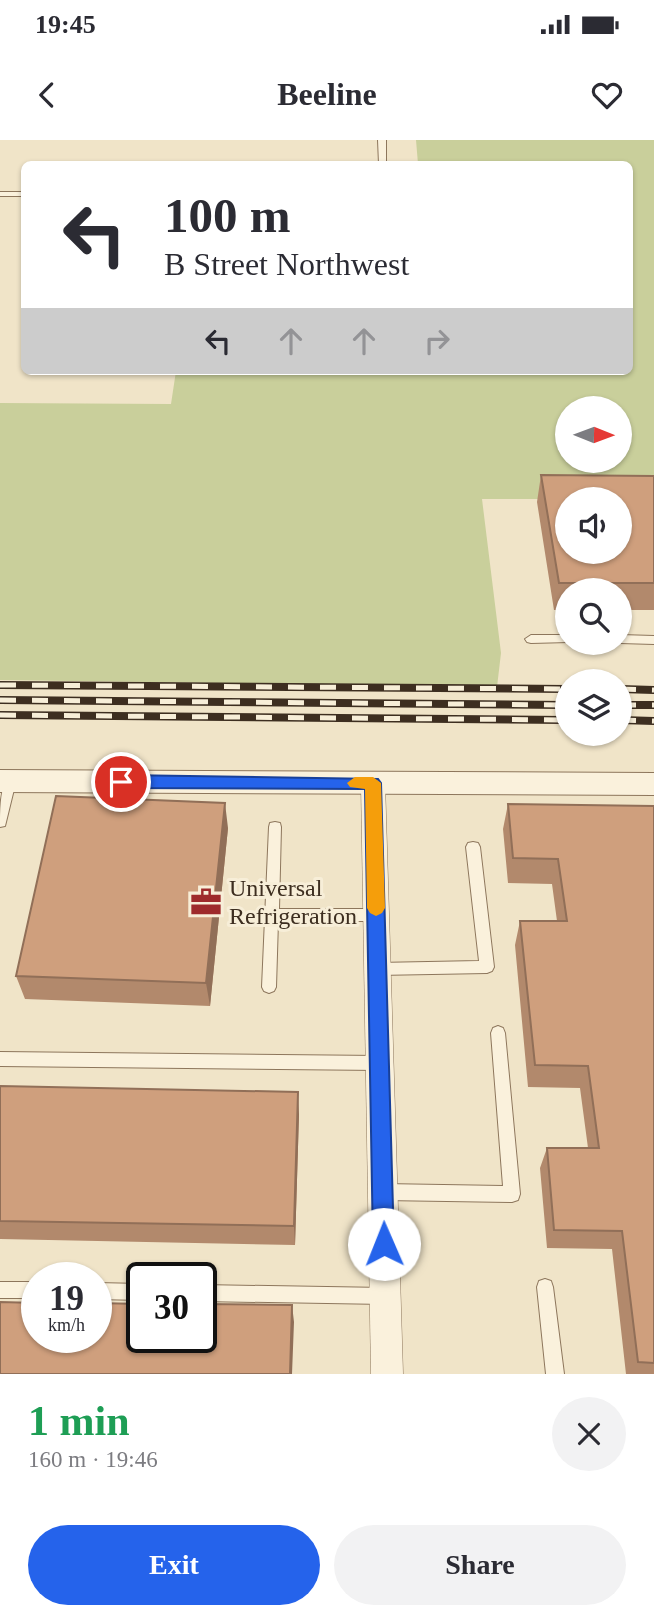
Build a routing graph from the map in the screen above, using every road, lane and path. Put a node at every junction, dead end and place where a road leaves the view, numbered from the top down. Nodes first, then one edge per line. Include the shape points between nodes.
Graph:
1 (382, 140) edge
2 (383, 161) edge
3 (0, 194) edge
4 (21, 194) edge
5 (531, 639) dead end
6 (555, 639) edge
7 (632, 639) edge
8 (654, 639) edge
9 (5, 781) edge
10 (373, 783) junction
11 (654, 783) edge
12 (0, 822) edge
13 (275, 827) dead end
14 (473, 848) dead end
15 (272, 915) junction
16 (376, 915) junction
17 (377, 969) junction
18 (269, 987) dead end
19 (498, 1032) dead end
20 (0, 1059) edge
21 (379, 1063) junction
22 (383, 1192) junction
23 (545, 1287) dead end
24 (0, 1290) edge
25 (21, 1290) edge
26 (217, 1293) edge
27 (385, 1296) junction
28 (387, 1374) edge
29 (555, 1374) edge

1 - 2 lane
3 - 4 lane
5 - 6 lane
7 - 8 lane
9 - 10 street
9 - 12 lane
10 - 11 street
10 - 16 street
13 - 15 lane
14 - 17 lane via 486,967
15 - 16 lane
15 - 18 lane
16 - 17 street
17 - 21 street
19 - 22 lane via 512,1194
20 - 21 lane
21 - 22 street
22 - 27 street
23 - 29 lane
24 - 25 lane
26 - 27 lane
27 - 28 street

